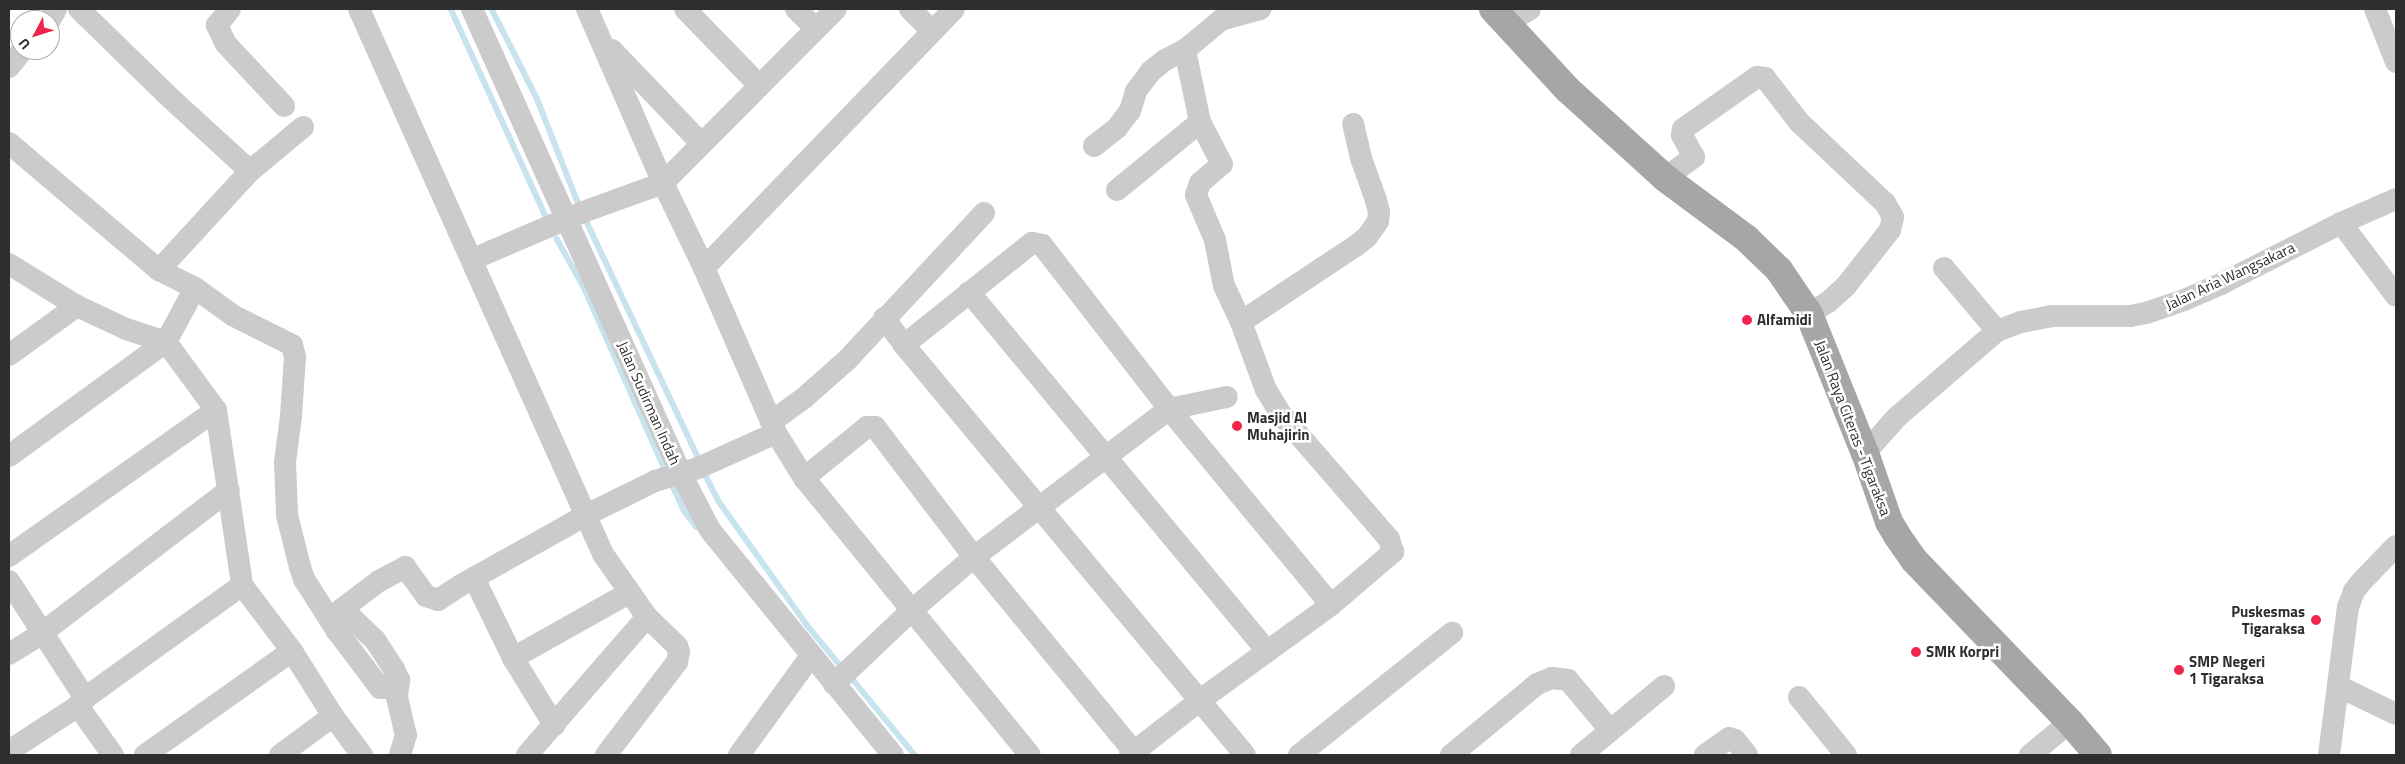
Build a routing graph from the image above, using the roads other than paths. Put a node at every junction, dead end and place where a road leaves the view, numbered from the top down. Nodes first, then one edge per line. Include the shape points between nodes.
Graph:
1 (79, 9) edge
2 (230, 9) edge
3 (359, 9) edge
4 (472, 9) edge
5 (587, 9) edge
6 (685, 9) edge
7 (796, 9) edge
8 (836, 9) edge
9 (910, 9) edge
10 (954, 9) edge
11 (1260, 9) edge
12 (1530, 9) edge
13 (2375, 9) edge
14 (1500, 15) edge
15 (815, 28) junction
16 (931, 30) junction
17 (603, 41) junction
18 (1185, 50) junction
19 (2396, 62) edge
20 (760, 86) junction
21 (284, 106) dead end
22 (1200, 122) junction
23 (1353, 124) dead end
24 (303, 127) dead end
25 (9, 143) edge
26 (701, 143) junction
27 (1094, 146) dead end
28 (250, 171) junction
29 (1665, 178) junction
30 (663, 183) junction
31 (1117, 190) dead end
32 (2396, 199) edge
33 (984, 213) dead end
34 (566, 220) junction
35 (2341, 223) junction
36 (473, 259) junction
37 (9, 264) edge
38 (704, 268) junction
39 (1944, 268) dead end
40 (159, 270) junction
41 (195, 288) junction
42 (969, 292) junction
43 (2396, 296) edge
44 (77, 306) junction
45 (1809, 314) junction
46 (884, 318) junction
47 (1241, 322) junction
48 (1997, 331) junction
49 (166, 342) junction
50 (904, 345) junction
51 (9, 355) edge
52 (1227, 397) dead end
53 (1169, 409) junction
54 (216, 410) junction
55 (773, 428) junction
56 (1865, 453) junction
57 (9, 456) edge
58 (1106, 456) junction
59 (681, 474) junction
60 (804, 478) junction
61 (229, 490) junction
62 (1038, 506) junction
63 (586, 515) junction
64 (2396, 546) edge
65 (9, 556) edge
66 (974, 557) junction
67 (474, 578) junction
68 (9, 581) edge
69 (242, 585) junction
70 (628, 593) junction
71 (1331, 605) junction
72 (911, 611) junction
73 (647, 617) junction
74 (333, 625) junction
75 (42, 633) junction
76 (1452, 633) dead end
77 (292, 651) junction
78 (1267, 651) junction
79 (9, 654) edge
80 (811, 656) junction
81 (514, 658) junction
82 (834, 684) junction
83 (1664, 686) dead end
84 (2338, 686) junction
85 (1799, 697) dead end
86 (82, 702) junction
87 (1199, 702) junction
88 (2396, 714) edge
89 (333, 716) junction
90 (2070, 722) junction
91 (554, 725) junction
92 (1610, 730) junction
93 (1322, 748) edge
94 (9, 754) edge
95 (1132, 754) edge
96 (113, 755) edge
97 (145, 755) edge
98 (280, 755) edge
99 (362, 755) edge
100 (400, 755) edge
101 (527, 755) edge
102 (606, 755) edge
103 (739, 755) edge
104 (893, 755) edge
105 (1030, 755) edge
106 (1245, 755) edge
107 (1299, 755) edge
108 (1451, 755) edge
109 (1581, 755) edge
110 (1705, 755) edge
111 (1747, 755) edge
112 (1846, 755) edge
113 (2030, 755) edge
114 (2098, 755) edge
115 (2328, 755) edge

1 - 28 street
2 - 21 street via 218,24 226,44
3 - 36 street
4 - 34 street, Jalan Sudirman Indah
5 - 17 street
6 - 20 street
7 - 15 street
8 - 15 street
9 - 16 street
10 - 16 street
11 - 18 street via 1221,20
12 - 14 street
13 - 19 street
14 - 29 main road, Jalan Raya Citeras - Tigaraksa via 1567,89
15 - 20 street
16 - 38 street
17 - 26 street
17 - 30 street
18 - 22 street
18 - 27 street via 1151,71 1136,90 1130,111 1117,128
20 - 26 street
22 - 31 street
22 - 47 street via 1222,164 1200,183 1196,195 1215,240 1224,286
23 - 47 street via 1376,200 1378,221 1367,237
24 - 28 street
25 - 40 street
26 - 30 street
28 - 40 street
29 - 45 main road, Jalan Raya Citeras - Tigaraksa via 1747,238 1779,270
29 - 45 street via 1694,157 1682,134 1683,129 1757,77 1765,78 1799,122 1885,203 1894,216 1890,230 1846,286
30 - 34 street
30 - 38 street
32 - 35 street, Jalan Aria Wangsakara
33 - 46 street
34 - 36 street
34 - 59 street, Jalan Sudirman Indah
35 - 43 street
35 - 48 street, Jalan Aria Wangsakara via 2220,284 2146,313 2051,316
36 - 63 street
37 - 44 street
38 - 55 street
39 - 48 street
40 - 41 street
41 - 49 street
41 - 74 street via 234,316 284,340 295,350 285,462 287,515 304,579
42 - 50 street
42 - 53 street via 1032,243 1042,245
42 - 58 street
44 - 49 street via 126,329
44 - 51 street
45 - 56 main road, Jalan Raya Citeras - Tigaraksa
46 - 50 street
46 - 55 street via 834,372
47 - 71 street via 1272,402 1392,546 1393,552
48 - 56 street, Jalan Aria Wangsakara via 1898,417
49 - 54 street
49 - 57 street
50 - 62 street
52 - 53 street
53 - 58 street
53 - 71 street
54 - 61 street
54 - 65 street
55 - 59 street
55 - 60 street
56 - 90 main road, Jalan Raya Citeras - Tigaraksa via 1889,522 1914,560
58 - 62 street
58 - 78 street
59 - 63 street via 655,481
59 - 80 street, Jalan Sudirman Indah via 710,530
60 - 66 street via 867,427 875,427
60 - 72 street
61 - 69 street
61 - 75 street
62 - 66 street
62 - 87 street
63 - 67 street
63 - 70 street via 603,554
64 - 84 street via 2354,591 2348,607
66 - 72 street
66 - 95 street
67 - 74 street via 438,600 426,596 405,567 379,582
67 - 81 street
68 - 75 street
69 - 77 street
69 - 86 street
70 - 73 street
70 - 81 street
71 - 78 street
72 - 82 street
72 - 105 street
73 - 91 street
73 - 102 street via 677,646 677,662
74 - 100 street via 352,618 375,640 399,680 397,697 406,735
75 - 79 street
75 - 86 street
76 - 93 street
77 - 89 street
77 - 97 street
78 - 87 street
80 - 82 street, Jalan Sudirman Indah
80 - 103 street
81 - 91 street
82 - 104 street, Jalan Sudirman Indah
83 - 92 street
84 - 88 street
84 - 115 street
85 - 112 street
86 - 94 street
86 - 96 street
87 - 95 street
87 - 106 street
89 - 98 street
89 - 99 street
90 - 113 street
90 - 114 main road, Jalan Raya Citeras - Tigaraksa
91 - 101 street
92 - 108 street via 1568,680 1552,678 1537,684
92 - 109 street
93 - 107 street
110 - 111 street via 1729,738 1735,740

